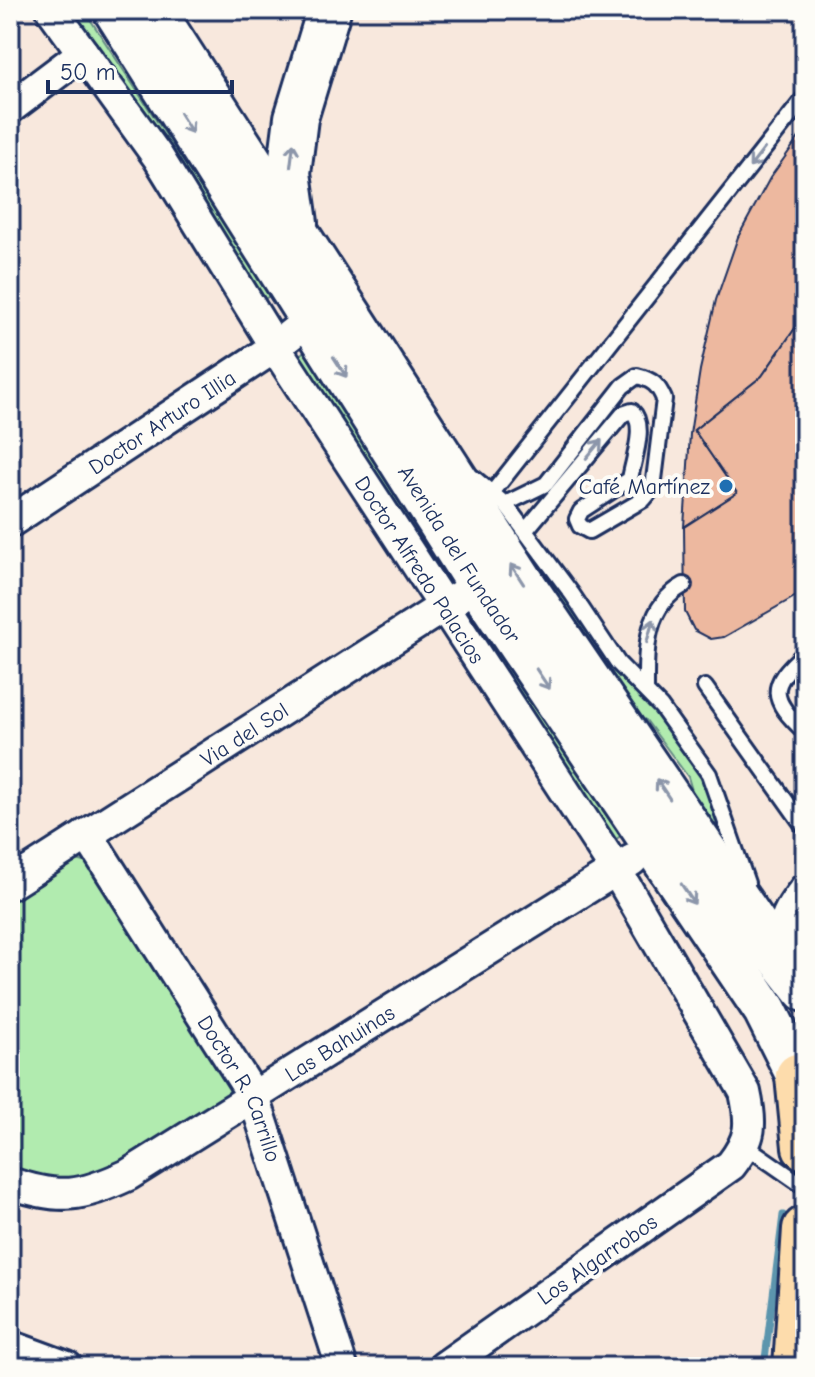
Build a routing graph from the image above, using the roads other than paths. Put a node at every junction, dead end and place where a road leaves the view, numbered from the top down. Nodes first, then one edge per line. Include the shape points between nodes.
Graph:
1 (52, 10) edge
2 (115, 10) edge
3 (153, 10) edge
4 (329, 10) edge
5 (83, 53) junction
6 (805, 97) edge
7 (10, 108) edge
8 (297, 232) junction
9 (310, 319) junction
10 (275, 347) junction
11 (435, 447) junction
12 (492, 493) junction
13 (505, 504) junction
14 (10, 522) edge
15 (526, 530) junction
16 (684, 585) dead end
17 (462, 595) junction
18 (805, 653) edge
19 (705, 687) dead end
20 (646, 690) junction
21 (805, 732) edge
22 (805, 828) edge
23 (87, 834) junction
24 (655, 845) junction
25 (616, 870) junction
26 (10, 883) edge
27 (805, 889) edge
28 (766, 940) junction
29 (805, 989) edge
30 (802, 1086) edge
31 (254, 1097) junction
32 (746, 1146) junction
33 (805, 1147) edge
34 (10, 1183) edge
35 (805, 1187) edge
36 (805, 1229) edge
37 (10, 1346) edge
38 (67, 1367) edge
39 (342, 1367) edge
40 (444, 1367) edge
41 (796, 1367) edge

1 - 5 street, Doctor Alfredo Palacios
2 -> 9 main road, Avenida del Fundador
3 - 8 main road, Avenida del Fundador
8 -> 4 main road via 289,173 296,118
5 - 7 street
5 - 10 street, Doctor Alfredo Palacios via 158,157
6 -> 12 lane
8 - 11 main road, Avenida del Fundador
9 - 10 street, Doctor Arturo Illia
9 -> 17 main road, Avenida del Fundador
10 - 14 street, Doctor Arturo Illia
10 - 17 street, Doctor Alfredo Palacios
11 - 12 lane
28 -> 11 main road, Avenida del Fundador
12 - 13 lane
13 - 15 lane
15 -> 13 lane via 623,414 632,411 639,425 630,479 577,519 589,531 644,499 653,488 664,399 659,388 637,376 623,386 546,484
15 - 20 lane via 618,663
20 -> 16 lane via 650,628 658,609
17 - 23 street, Via del Sol
17 -> 24 main road, Avenida del Fundador
17 - 25 street, Doctor Alfredo Palacios
18 - 21 lane via 780,679 777,697 783,711
19 - 22 lane
20 - 28 lane via 709,774
23 - 26 street, Via del Sol
23 - 31 street, Doctor R. Carrillo
24 - 25 street, Las Bahuinas
24 -> 30 main road, Avenida del Fundador via 765,1010
25 - 31 street, Las Bahuinas
25 - 32 street, Doctor Alfredo Palacios via 745,1092
27 - 29 street via 784,923
28 - 29 main road, Avenida del Fundador
30 - 33 highway
31 - 34 street, Las Bahuinas via 92,1192 56,1195
31 - 39 street, Doctor R. Carrillo
32 - 35 lane
32 - 40 street, Los Algarrobos via 731,1165
36 - 41 highway
37 - 38 street

